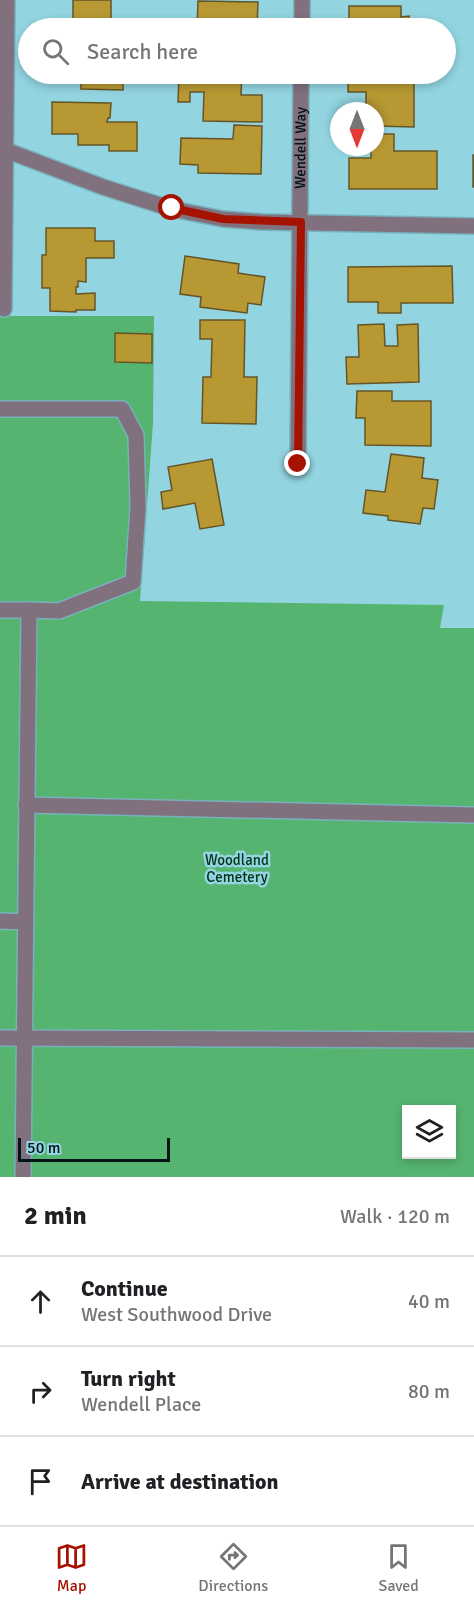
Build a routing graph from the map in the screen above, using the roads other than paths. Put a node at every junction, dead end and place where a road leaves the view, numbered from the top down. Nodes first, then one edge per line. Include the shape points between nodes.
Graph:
1 (7, 0) edge
2 (302, 0) edge
3 (302, 18) edge
4 (302, 84) edge
5 (3, 150) edge
6 (301, 222) junction
7 (474, 225) edge
8 (4, 309) dead end
9 (0, 409) edge
10 (298, 464) dead end
11 (0, 610) edge
12 (29, 610) junction
13 (26, 805) junction
14 (474, 815) edge
15 (0, 921) edge
16 (26, 922) junction
17 (0, 1038) edge
18 (24, 1039) junction
19 (474, 1040) edge
20 (23, 1177) edge

1 - 5 street
2 - 3 street
4 - 6 street, Wendell Way
5 - 6 street via 103,188 172,208 223,219
5 - 8 street
6 - 7 street
6 - 10 street, Wendell Way
9 - 12 street via 122,409 136,435 138,507 133,582 59,611
11 - 12 street
12 - 13 street
13 - 14 street
13 - 16 street
15 - 16 street
16 - 18 street
17 - 18 street
18 - 19 street
18 - 20 street

